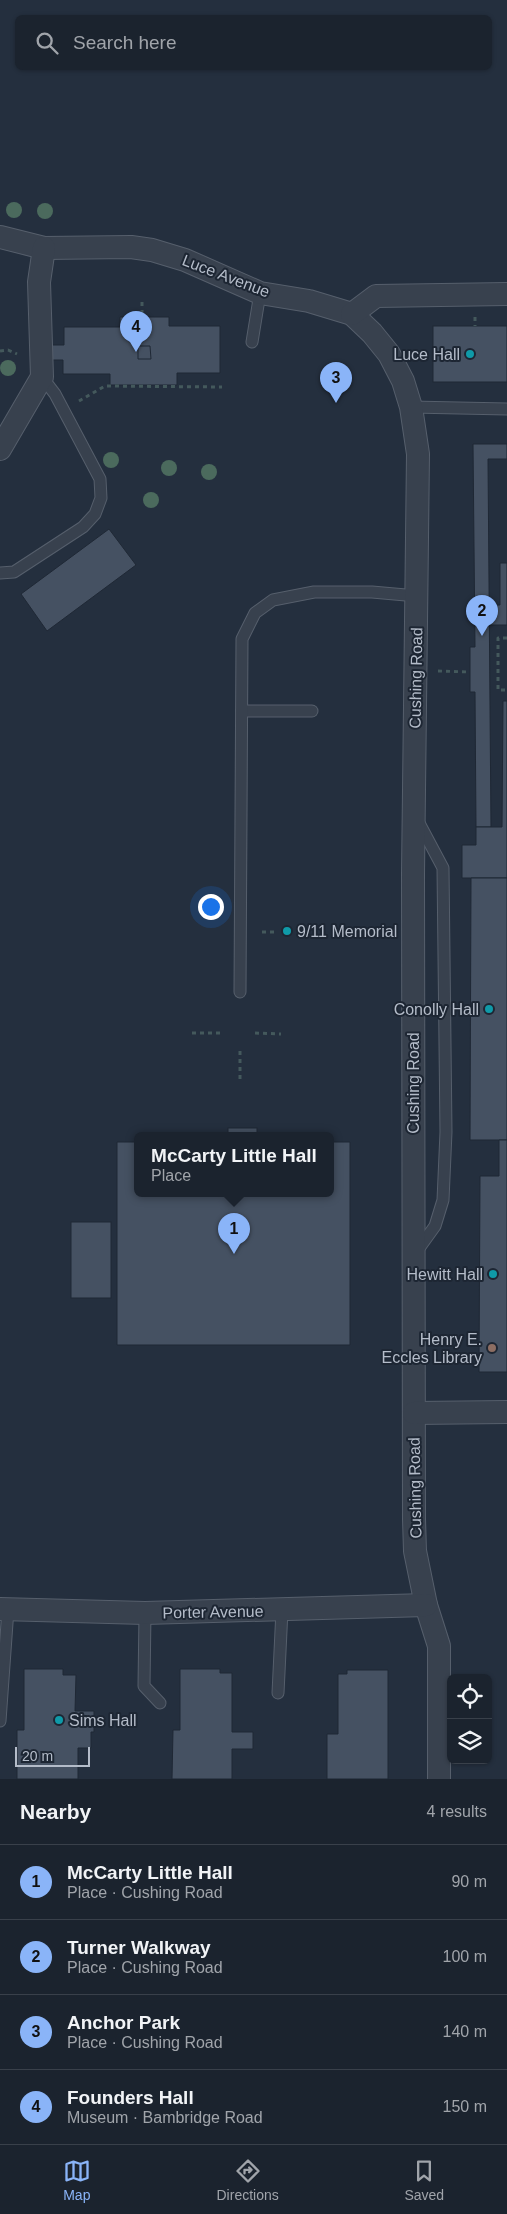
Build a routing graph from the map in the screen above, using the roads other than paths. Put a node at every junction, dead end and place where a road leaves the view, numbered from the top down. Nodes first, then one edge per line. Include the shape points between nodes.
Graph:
1 (0, 237) edge
2 (44, 248) junction
3 (260, 293) junction
4 (507, 294) edge
5 (352, 314) junction
6 (252, 342) dead end
7 (42, 377) junction
8 (410, 408) junction
9 (507, 409) edge
10 (0, 449) edge
11 (0, 573) edge
12 (416, 596) junction
13 (242, 711) junction
14 (312, 711) dead end
15 (413, 812) junction
16 (240, 992) dead end
17 (414, 1254) junction
18 (414, 1412) junction
19 (507, 1412) edge
20 (426, 1604) junction
21 (4, 1609) edge
22 (282, 1610) junction
23 (146, 1613) junction
24 (278, 1693) dead end
25 (160, 1703) dead end
26 (0, 1721) edge
27 (439, 1779) edge

1 - 2 street, Luce Avenue
2 - 3 street, Luce Avenue via 150,249 185,260
2 - 7 street via 39,282
3 - 5 street, Luce Avenue via 309,301
3 - 6 lane
4 - 5 street via 376,296
5 - 8 street, Cushing Road via 389,354 403,381
7 - 10 street
7 - 11 lane via 55,394 100,479 101,498 95,514 83,527 14,572
8 - 9 lane
8 - 12 street, Cushing Road via 418,454
12 - 13 lane via 314,592 273,600 256,613 242,639
12 - 15 street, Cushing Road
13 - 14 lane
13 - 16 lane
15 - 17 street, Cushing Road
15 - 17 lane via 443,868 446,1132 443,1200 435,1226
17 - 18 street, Cushing Road
18 - 19 street
18 - 20 street, Cushing Road via 415,1551
20 - 22 street, Porter Avenue
20 - 27 street, Cushing Road via 439,1646
21 - 23 street, Porter Avenue
21 - 26 lane
22 - 23 street, Porter Avenue
22 - 24 lane
23 - 25 lane via 144,1686

